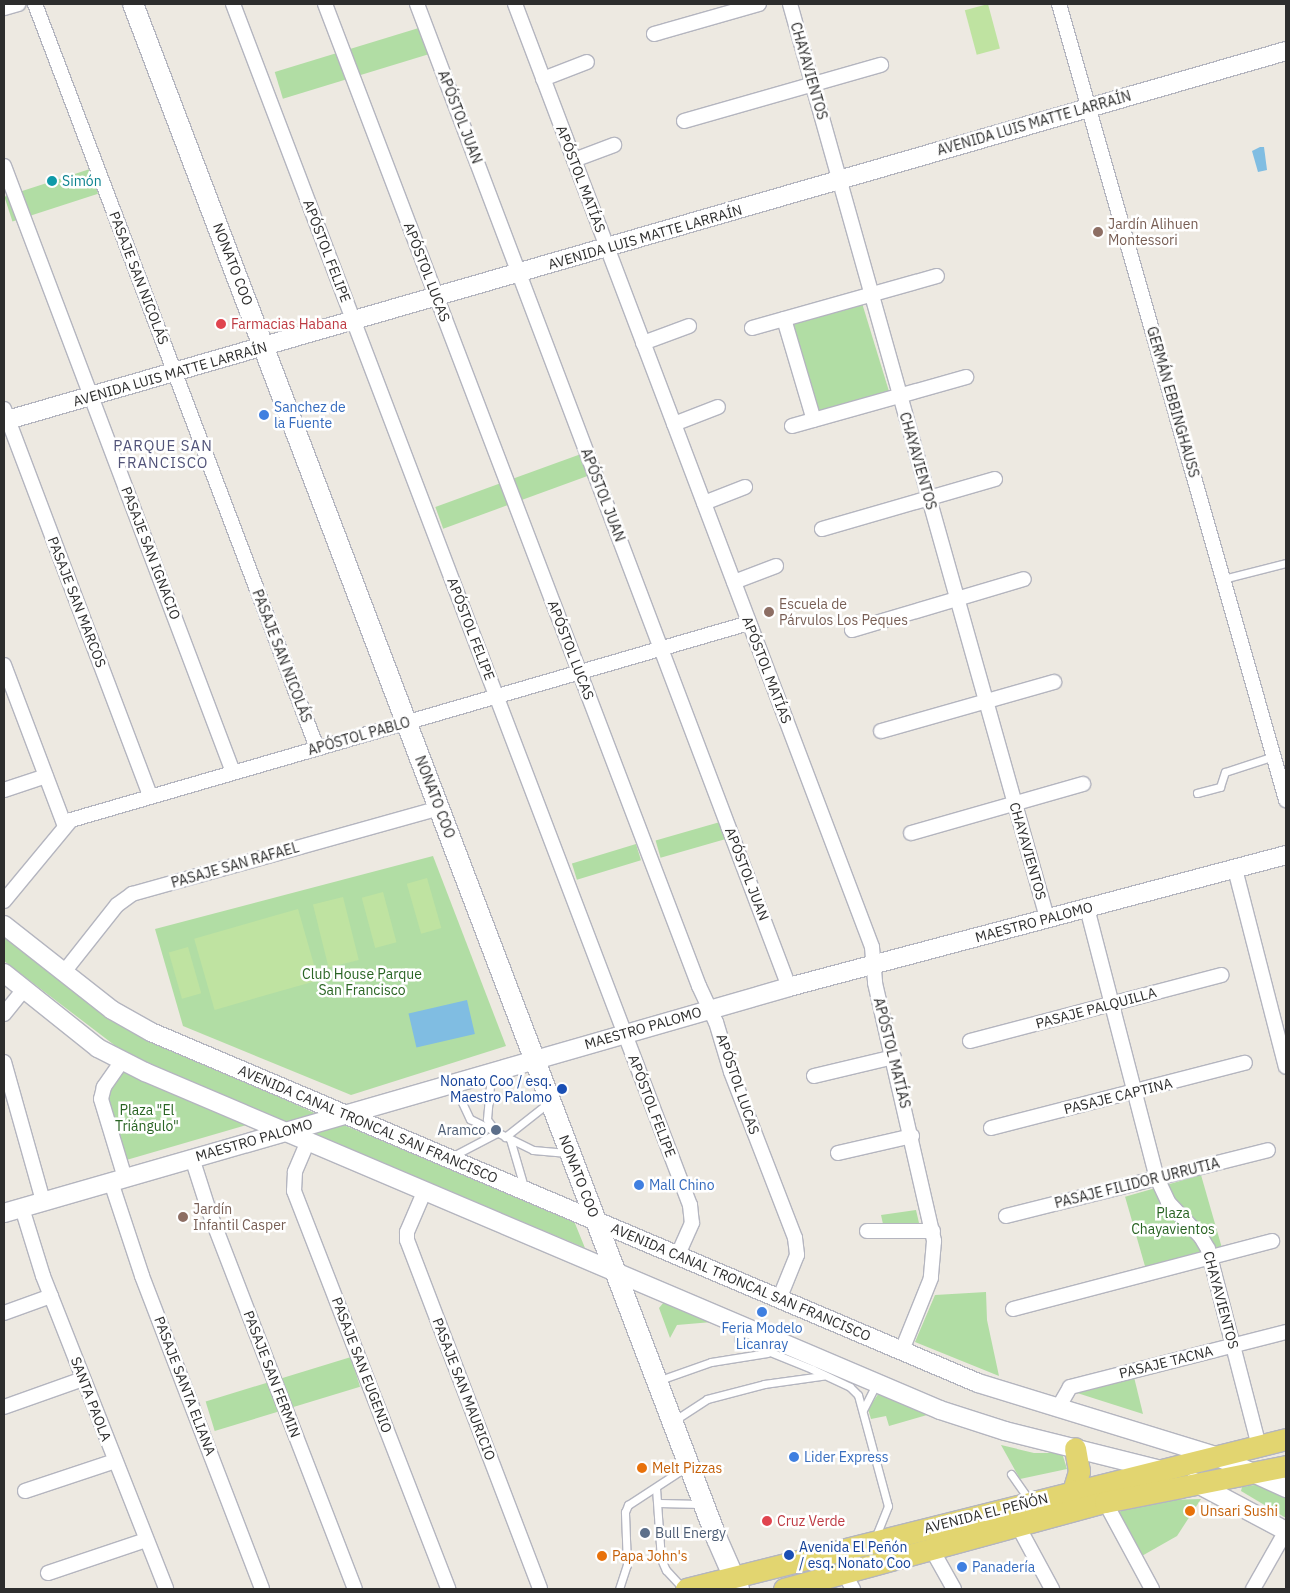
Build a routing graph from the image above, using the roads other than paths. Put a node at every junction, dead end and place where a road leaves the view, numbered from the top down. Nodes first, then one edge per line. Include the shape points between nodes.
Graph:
1 (18, 4) edge
2 (35, 4) edge
3 (133, 4) edge
4 (233, 4) edge
5 (325, 4) edge
6 (417, 4) edge
7 (515, 4) edge
8 (760, 4) edge
9 (790, 4) edge
10 (1059, 4) edge
11 (4, 8) edge
12 (654, 34) dead end
13 (1286, 51) edge
14 (588, 62) dead end
15 (881, 65) dead end
16 (543, 79) junction
17 (812, 85) junction
18 (1089, 106) junction
19 (684, 121) dead end
20 (614, 144) dead end
21 (574, 160) junction
22 (4, 166) edge
23 (839, 179) junction
24 (608, 249) junction
25 (520, 274) junction
26 (937, 276) dead end
27 (871, 294) junction
28 (437, 298) junction
29 (784, 319) junction
30 (354, 321) junction
31 (689, 326) dead end
32 (752, 328) dead end
33 (644, 343) junction
34 (264, 346) junction
35 (174, 372) junction
36 (966, 377) dead end
37 (91, 396) junction
38 (900, 396) junction
39 (718, 407) dead end
40 (5, 416) edge
41 (814, 420) junction
42 (674, 424) junction
43 (792, 426) dead end
44 (995, 479) dead end
45 (745, 487) dead end
46 (928, 498) junction
47 (704, 503) junction
48 (822, 529) dead end
49 (1286, 563) edge
50 (776, 566) dead end
51 (1024, 579) dead end
52 (1223, 579) junction
53 (734, 582) junction
54 (957, 599) junction
55 (750, 623) junction
56 (852, 630) dead end
57 (661, 648) junction
58 (4, 665) edge
59 (580, 672) junction
60 (1054, 682) dead end
61 (496, 696) junction
62 (10, 698) edge
63 (986, 701) junction
64 (406, 722) junction
65 (882, 731) dead end
66 (317, 748) junction
67 (1274, 756) junction
68 (234, 772) junction
69 (46, 776) junction
70 (1083, 784) dead end
71 (4, 790) edge
72 (1196, 793) dead end
73 (150, 796) junction
74 (1286, 800) edge
75 (1014, 803) junction
76 (439, 808) junction
77 (64, 824) junction
78 (911, 832) dead end
79 (1286, 855) edge
80 (1235, 869) junction
81 (4, 901) edge
82 (1087, 908) junction
83 (1046, 918) junction
84 (4, 925) edge
85 (873, 965) junction
86 (64, 972) junction
87 (4, 973) edge
88 (1222, 975) dead end
89 (789, 987) junction
90 (24, 989) junction
91 (1112, 1004) junction
92 (710, 1009) junction
93 (4, 1014) edge
94 (625, 1034) junction
95 (970, 1041) dead end
96 (894, 1058) junction
97 (534, 1059) junction
98 (122, 1061) junction
99 (4, 1062) edge
100 (1244, 1063) dead end
101 (1286, 1068) edge
102 (491, 1072) junction
103 (814, 1076) dead end
104 (452, 1083) junction
105 (1134, 1091) junction
106 (551, 1101) junction
107 (344, 1114) junction
108 (990, 1128) dead end
109 (285, 1132) junction
110 (497, 1133) junction
111 (912, 1136) junction
112 (508, 1138) junction
113 (308, 1141) junction
114 (1268, 1150) dead end
115 (838, 1153) dead end
116 (570, 1154) junction
117 (192, 1158) junction
118 (448, 1158) junction
119 (1157, 1178) junction
120 (118, 1180) junction
121 (425, 1190) junction
122 (525, 1191) junction
123 (43, 1201) junction
124 (22, 1208) junction
125 (4, 1213) edge
126 (1006, 1216) dead end
127 (596, 1221) junction
128 (867, 1231) dead end
129 (933, 1231) junction
130 (1272, 1241) dead end
131 (678, 1255) junction
132 (1210, 1257) junction
133 (614, 1269) junction
134 (51, 1296) junction
135 (780, 1297) junction
136 (1013, 1309) dead end
137 (4, 1313) edge
138 (741, 1332) junction
139 (1286, 1332) edge
140 (1233, 1345) junction
141 (902, 1350) junction
142 (768, 1352) junction
143 (822, 1376) junction
144 (84, 1379) junction
145 (657, 1381) junction
146 (855, 1390) junction
147 (873, 1390) junction
148 (4, 1407) edge
149 (1058, 1408) junction
150 (863, 1411) junction
151 (672, 1422) junction
152 (1286, 1439) edge
153 (1259, 1446) junction
154 (1074, 1448) junction
155 (1218, 1457) junction
156 (115, 1460) junction
157 (688, 1465) junction
158 (1286, 1466) edge
159 (1161, 1469) junction
160 (1011, 1474) dead end
161 (1257, 1474) junction
162 (1200, 1484) junction
163 (656, 1488) junction
164 (1286, 1488) edge
165 (25, 1491) dead end
166 (1073, 1491) junction
167 (1031, 1501) junction
168 (1105, 1502) junction
169 (659, 1503) junction
170 (703, 1504) junction
171 (1018, 1526) junction
172 (1286, 1531) edge
173 (146, 1540) junction
174 (873, 1541) junction
175 (932, 1548) junction
176 (48, 1573) dead end
177 (848, 1580) edge
178 (736, 1583) edge
179 (166, 1589) edge
180 (262, 1589) edge
181 (355, 1589) edge
182 (448, 1589) edge
183 (540, 1589) edge
184 (619, 1589) edge
185 (685, 1589) edge
186 (784, 1589) edge
187 (954, 1589) edge
188 (1052, 1589) edge
189 (1152, 1589) edge
190 (1253, 1589) edge

1 - 11 street
2 - 35 street, PASAJE SAN NICOLÁS
3 - 34 main road, NONATO COO
4 - 30 street, APÓSTOL FELIPE
5 - 28 street, APÓSTOL LUCAS
6 - 25 street, APÓSTOL JUAN
7 - 16 street, APÓSTOL MATÍAS
8 - 12 street
9 - 17 street, CHAYAVIENTOS
10 - 18 street, GERMÁN EBBINGHAUSS
13 - 18 street, AVENIDA LUIS MATTE LARRAÍN
14 - 16 street
15 - 17 street
16 - 21 street, APÓSTOL MATÍAS
17 - 19 street
17 - 23 street, CHAYAVIENTOS
18 - 23 street, AVENIDA LUIS MATTE LARRAÍN
18 - 52 street, GERMÁN EBBINGHAUSS
20 - 21 street
21 - 24 street, APÓSTOL MATÍAS
22 - 37 street, PASAJE SAN IGNACIO
23 - 24 street, AVENIDA LUIS MATTE LARRAÍN
23 - 27 street, CHAYAVIENTOS
24 - 25 street, AVENIDA LUIS MATTE LARRAÍN
24 - 33 street, APÓSTOL MATÍAS
25 - 28 street, AVENIDA LUIS MATTE LARRAÍN
25 - 57 street, APÓSTOL JUAN
26 - 27 street
27 - 29 street
27 - 38 street, CHAYAVIENTOS
28 - 30 street, AVENIDA LUIS MATTE LARRAÍN
28 - 59 street, APÓSTOL LUCAS
29 - 32 street
29 - 41 street
30 - 34 street, AVENIDA LUIS MATTE LARRAÍN
30 - 61 street, APÓSTOL FELIPE
31 - 33 street
33 - 42 street, APÓSTOL MATÍAS
34 - 35 street, AVENIDA LUIS MATTE LARRAÍN
34 - 64 main road, NONATO COO
35 - 37 street, AVENIDA LUIS MATTE LARRAÍN
35 - 66 street, PASAJE SAN NICOLÁS
36 - 38 street
37 - 40 street, AVENIDA LUIS MATTE LARRAÍN
37 - 68 street, PASAJE SAN IGNACIO
38 - 41 street
38 - 46 street, CHAYAVIENTOS
39 - 42 street
40 - 73 street, PASAJE SAN MARCOS
41 - 43 street
42 - 47 street, APÓSTOL MATÍAS
44 - 46 street
45 - 47 street
46 - 48 street
46 - 54 street, CHAYAVIENTOS
47 - 53 street, APÓSTOL MATÍAS
49 - 52 lane
50 - 53 street
51 - 54 street
52 - 67 street, GERMÁN EBBINGHAUSS
53 - 55 street, APÓSTOL MATÍAS
54 - 56 street
54 - 63 street, CHAYAVIENTOS
55 - 57 street, APÓSTOL PABLO
55 - 85 street, APÓSTOL MATÍAS via 870,939
57 - 59 street, APÓSTOL PABLO
57 - 89 street, APÓSTOL JUAN
58 - 62 street
59 - 61 street, APÓSTOL PABLO
59 - 92 street, APÓSTOL LUCAS
60 - 63 street
61 - 64 street, APÓSTOL PABLO
61 - 94 street, APÓSTOL FELIPE
62 - 69 street
63 - 65 street
63 - 75 street, CHAYAVIENTOS
64 - 66 street, APÓSTOL PABLO
64 - 76 main road, NONATO COO
66 - 68 street, APÓSTOL PABLO
67 - 72 lane via 1225,772 1220,787
67 - 74 street, GERMÁN EBBINGHAUSS
68 - 73 street, APÓSTOL PABLO
69 - 71 street
69 - 77 street
70 - 75 street
73 - 77 street, APÓSTOL PABLO
75 - 78 street
75 - 83 street, CHAYAVIENTOS
76 - 86 street, PASAJE SAN RAFAEL via 132,894 117,905
76 - 97 main road, NONATO COO
77 - 81 street
79 - 80 street, MAESTRO PALOMO
80 - 82 street, MAESTRO PALOMO
80 - 101 street
82 - 83 street, MAESTRO PALOMO
82 - 91 street, CHAYAVIENTOS
83 - 85 street, MAESTRO PALOMO
84 - 86 street, AVENIDA CANAL TRONCAL SAN FRANCISCO
85 - 89 street, MAESTRO PALOMO
85 - 96 street, APÓSTOL MATÍAS
86 - 107 street, AVENIDA CANAL TRONCAL SAN FRANCISCO via 130,1022
87 - 90 street
88 - 91 street, PASAJE PALQUILLA
89 - 92 street, MAESTRO PALOMO
90 - 93 street
90 - 98 street via 98,1048
91 - 95 street, PASAJE PALQUILLA
91 - 105 street, CHAYAVIENTOS
92 - 94 street, MAESTRO PALOMO
92 - 135 street, APÓSTOL LUCAS via 797,1243 795,1261
94 - 97 street, MAESTRO PALOMO
94 - 131 street, APÓSTOL FELIPE via 692,1211 691,1229
96 - 103 street
96 - 111 street, APÓSTOL MATÍAS
97 - 102 street, MAESTRO PALOMO
97 - 106 main road, NONATO COO
98 - 109 street
98 - 120 street, PASAJE SANTA ELIANA via 104,1087 101,1099
99 - 123 street
100 - 105 street, PASAJE CAPTINA
102 - 104 street, MAESTRO PALOMO
102 - 110 lane via 487,1119
104 - 107 street, MAESTRO PALOMO
104 - 110 lane via 470,1120
105 - 108 street, PASAJE CAPTINA
105 - 119 street, CHAYAVIENTOS
106 - 112 lane
106 - 116 main road, NONATO COO
107 - 109 street, MAESTRO PALOMO
107 - 118 street, AVENIDA CANAL TRONCAL SAN FRANCISCO
109 - 113 street
109 - 117 street, MAESTRO PALOMO
110 - 112 lane
110 - 118 lane
111 - 115 street
111 - 129 street, APÓSTOL MATÍAS
112 - 116 lane via 533,1150
112 - 122 lane
113 - 121 street
113 - 182 street, PASAJE SAN EUGENIO via 295,1172 294,1190
114 - 119 street, PASAJE FILIDOR URRUTIA
116 - 127 main road, NONATO COO
117 - 120 street, MAESTRO PALOMO
117 - 181 street, PASAJE SAN FERMIN via 208,1211
118 - 122 street, AVENIDA CANAL TRONCAL SAN FRANCISCO
119 - 126 street, PASAJE FILIDOR URRUTIA
119 - 132 street, CHAYAVIENTOS via 1168,1202 1201,1237
120 - 123 street, MAESTRO PALOMO
120 - 180 street, PASAJE SANTA ELIANA via 142,1276
121 - 133 street
121 - 183 street, PASAJE SAN MAURICIO via 408,1228 407,1240
122 - 127 street, AVENIDA CANAL TRONCAL SAN FRANCISCO
123 - 124 street, MAESTRO PALOMO
124 - 125 street, MAESTRO PALOMO
124 - 134 street, SANTA PAOLA
127 - 131 street, AVENIDA CANAL TRONCAL SAN FRANCISCO
127 - 133 main road, NONATO COO
128 - 129 street
129 - 141 street, APÓSTOL MATÍAS via 931,1278
130 - 132 street
131 - 135 street, AVENIDA CANAL TRONCAL SAN FRANCISCO
132 - 136 street
132 - 140 street, CHAYAVIENTOS
133 - 138 street
133 - 145 main road, NONATO COO
134 - 137 street
134 - 144 street, SANTA PAOLA
135 - 141 street, AVENIDA CANAL TRONCAL SAN FRANCISCO
138 - 142 lane
138 - 147 street
139 - 140 street, PASAJE TACNA
140 - 149 street, PASAJE TACNA via 1070,1387
140 - 153 street, CHAYAVIENTOS
141 - 149 street, AVENIDA CANAL TRONCAL SAN FRANCISCO via 978,1383
142 - 143 lane
142 - 145 lane via 694,1368
143 - 146 lane
143 - 151 lane via 764,1384 707,1399
144 - 148 street
144 - 156 street, SANTA PAOLA
145 - 151 main road, NONATO COO
146 - 147 lane
146 - 150 lane
147 - 150 lane
147 - 154 street
149 - 155 street, AVENIDA CANAL TRONCAL SAN FRANCISCO
150 - 174 lane via 888,1506
151 - 157 main road, NONATO COO
152 - 153 main road, AVENIDA EL PEÑÓN
153 - 155 main road, AVENIDA EL PEÑÓN
154 - 159 street
154 - 166 main road via 1079,1471
155 - 159 main road, AVENIDA EL PEÑÓN
155 - 161 street, AVENIDA CANAL TRONCAL SAN FRANCISCO
156 - 165 street
156 - 173 street, SANTA PAOLA
157 - 163 lane
157 - 170 main road, NONATO COO
158 - 161 main road, AVENIDA EL PEÑÓN
159 - 162 street
159 - 166 main road, AVENIDA EL PEÑÓN
160 - 167 lane
161 - 162 main road, AVENIDA EL PEÑÓN
161 - 164 street, AVENIDA CANAL TRONCAL SAN FRANCISCO
162 - 168 main road, AVENIDA EL PEÑÓN
162 - 172 street
163 - 169 lane
163 - 184 lane via 628,1506 625,1512 627,1565
166 - 167 main road, AVENIDA EL PEÑÓN
167 - 174 main road, AVENIDA EL PEÑÓN
168 - 171 main road, AVENIDA EL PEÑÓN
168 - 189 street
169 - 170 lane
169 - 185 lane via 661,1559 666,1570
170 - 178 main road, NONATO COO
171 - 175 main road, AVENIDA EL PEÑÓN
171 - 188 street
172 - 190 street
173 - 176 street
173 - 179 street, SANTA PAOLA
174 - 178 main road, AVENIDA EL PEÑÓN
175 - 177 main road, AVENIDA EL PEÑÓN
175 - 187 street
177 - 186 main road, AVENIDA EL PEÑÓN
178 - 185 main road, AVENIDA EL PEÑÓN

